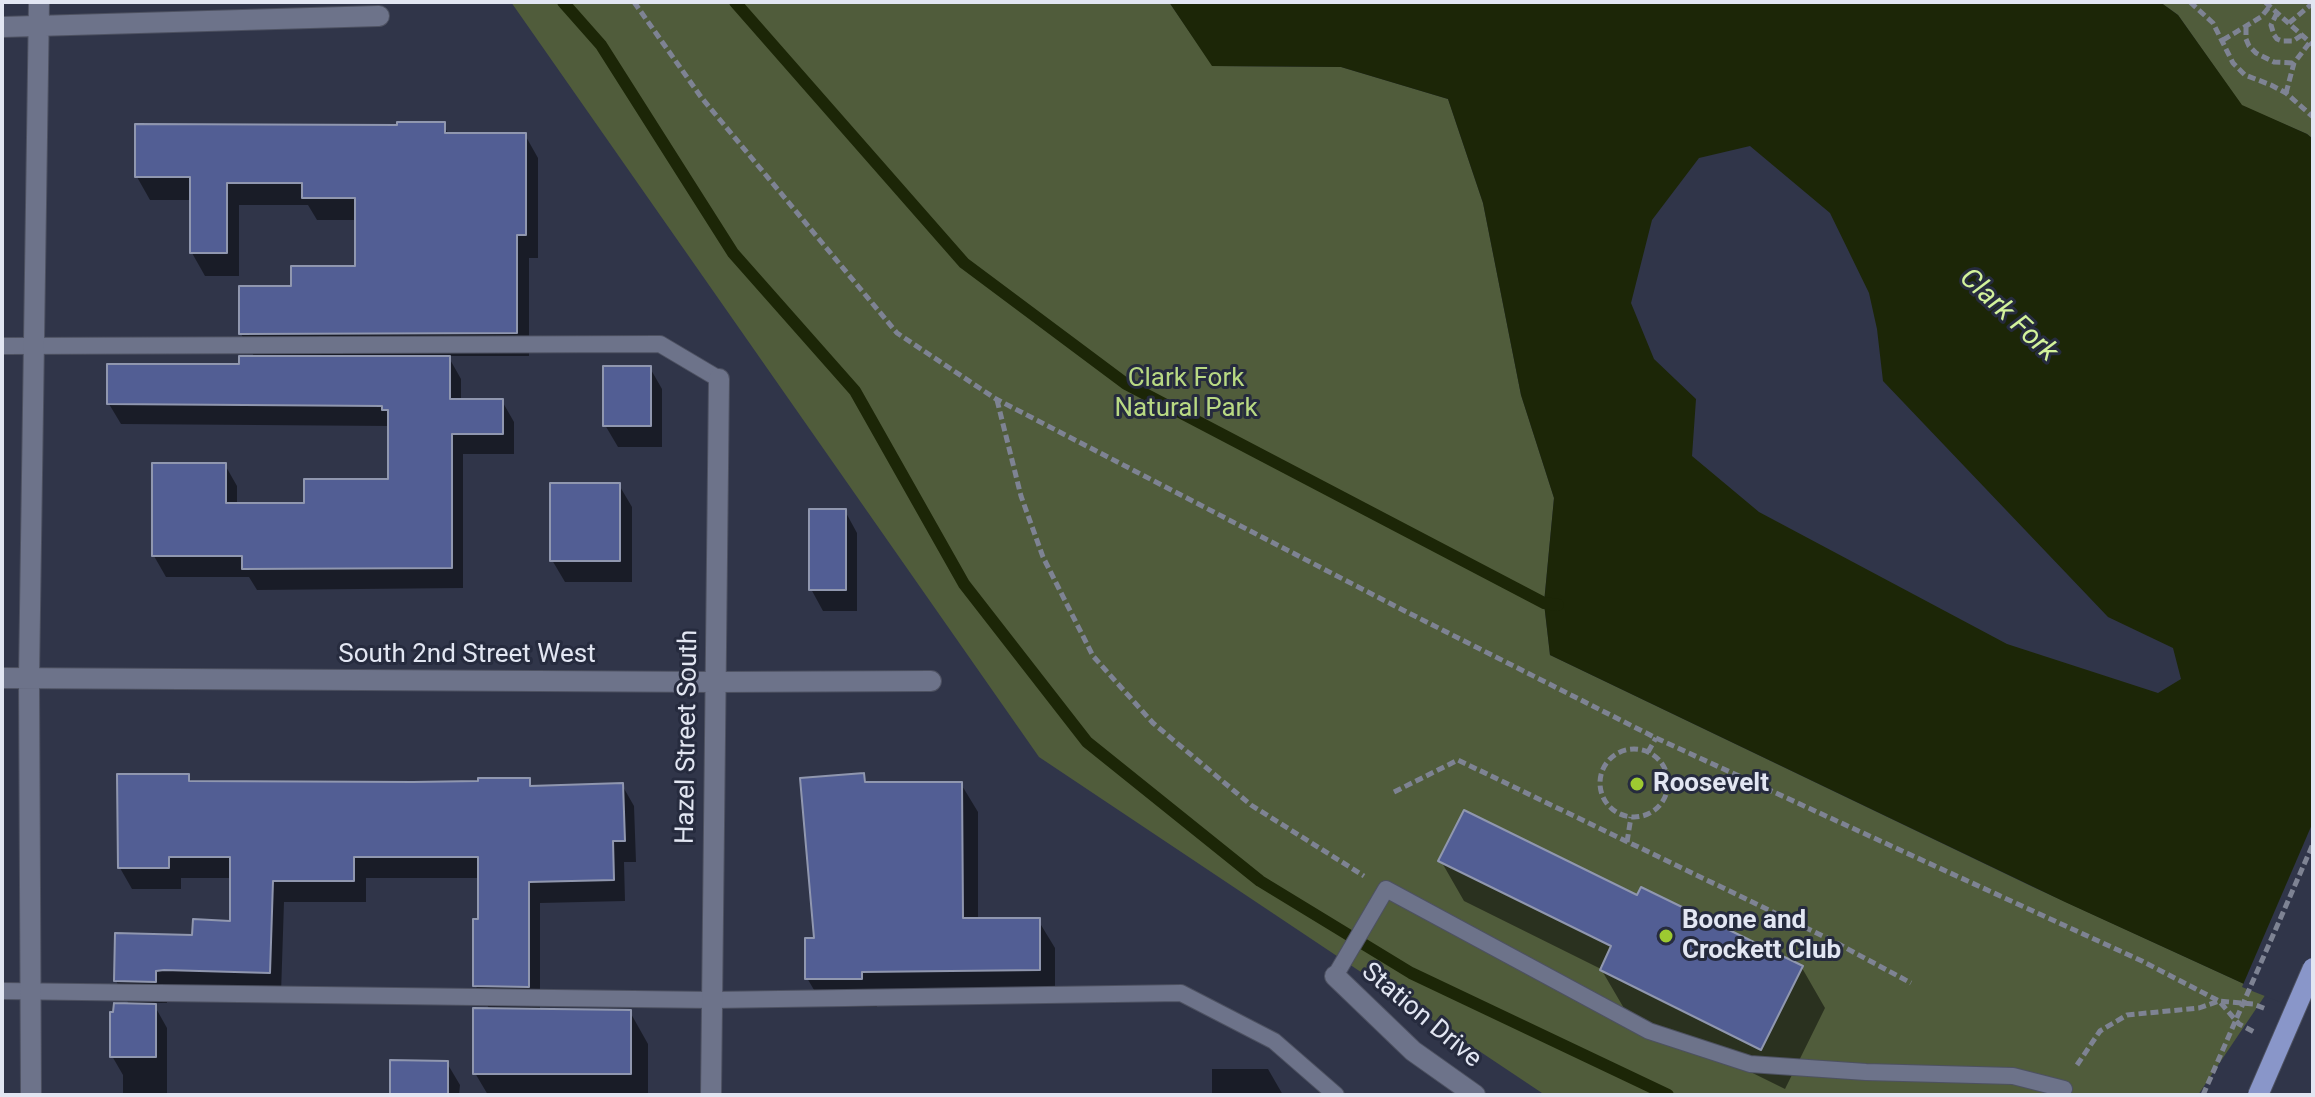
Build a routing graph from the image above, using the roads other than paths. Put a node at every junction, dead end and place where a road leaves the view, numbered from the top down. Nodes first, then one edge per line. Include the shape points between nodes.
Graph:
1 (39, 2) edge
2 (379, 16) dead end
3 (2, 27) edge
4 (39, 27) junction
5 (2, 346) edge
6 (34, 347) junction
7 (719, 379) joint
8 (2, 678) edge
9 (29, 678) junction
10 (931, 681) dead end
11 (715, 682) junction
12 (1340, 968) joint
13 (2313, 968) edge
14 (2, 991) edge
15 (30, 991) junction
16 (712, 1000) junction
17 (2064, 1089) dead end
18 (31, 1095) edge
19 (711, 1095) edge
20 (1336, 1095) edge
21 (1475, 1095) edge
22 (2258, 1095) edge

1 - 4 street
2 - 4 street
3 - 4 street
4 - 6 street
5 - 6 lane
6 - 7 lane via 660,344
6 - 9 street
7 - 11 street, Hazel Street South
8 - 9 street, South 2nd Street West
9 - 11 street, South 2nd Street West
9 - 15 street
10 - 11 street, South 2nd Street West
11 - 16 street, Hazel Street South
12 - 17 lane via 1386,889 1649,1031 1750,1064 2013,1076
12 - 21 street, Station Drive via 1413,1051
13 - 22 main road, bridge
14 - 15 lane
15 - 16 lane
15 - 18 street
16 - 19 street, Hazel Street South
16 - 20 lane via 1181,993 1274,1041

